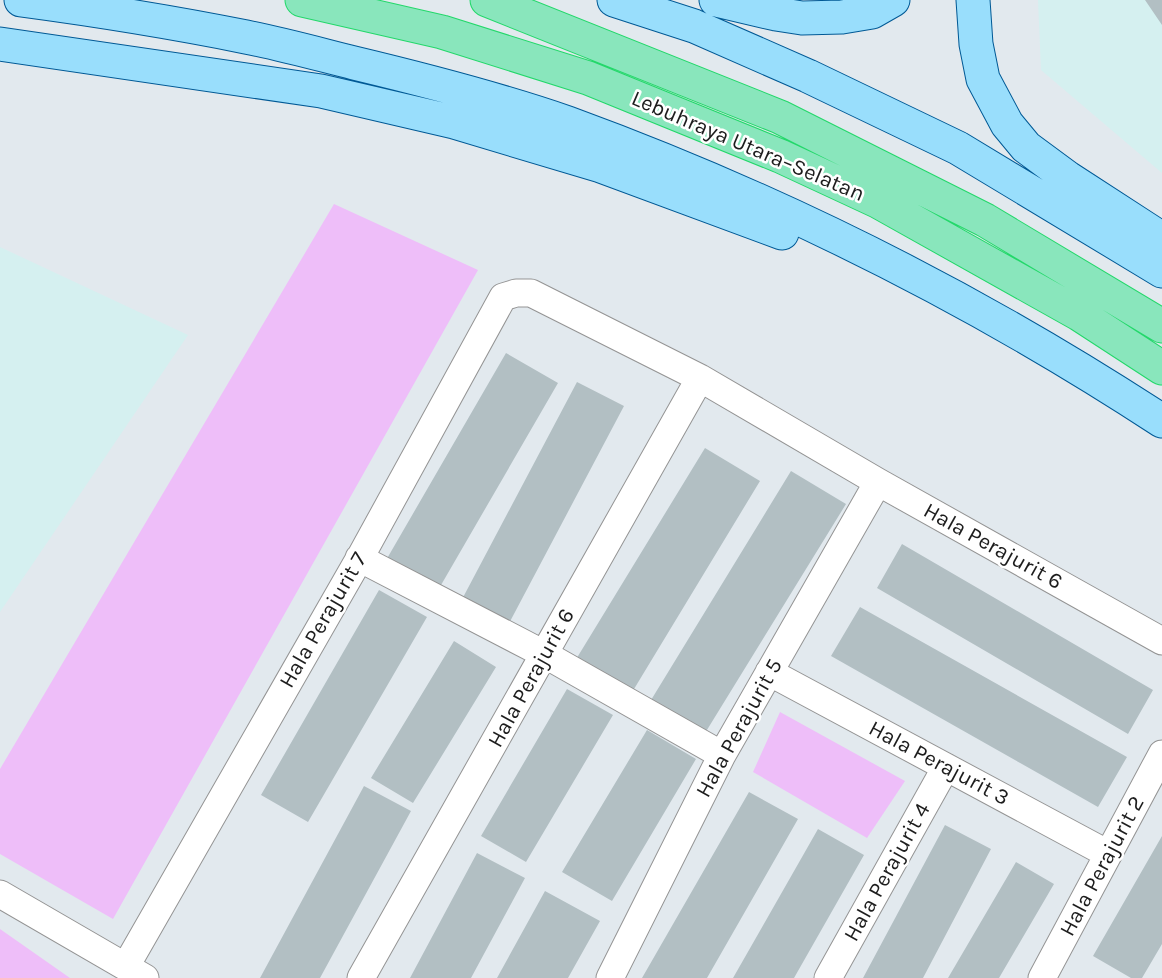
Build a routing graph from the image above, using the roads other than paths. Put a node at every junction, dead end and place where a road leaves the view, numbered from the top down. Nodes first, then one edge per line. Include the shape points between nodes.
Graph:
1 (21, 0) edge
2 (302, 0) edge
3 (486, 0) edge
4 (614, 0) edge
5 (716, 0) edge
6 (894, 0) edge
7 (973, 0) edge
8 (0, 44) edge
9 (1162, 239) edge
10 (880, 258) junction
11 (1162, 271) edge
12 (531, 293) joint
13 (1162, 326) edge
14 (1162, 368) edge
15 (700, 378) junction
16 (1162, 421) edge
17 (878, 482) junction
18 (359, 558) junction
19 (1162, 641) edge
20 (544, 654) junction
21 (770, 672) junction
22 (722, 754) junction
23 (1162, 754) edge
24 (946, 767) junction
25 (1108, 854) junction
26 (0, 894) edge
27 (136, 972) edge
28 (361, 978) edge
29 (610, 978) edge
30 (828, 978) edge
31 (1042, 978) edge

1 - 10 main road via 247,37 423,80 565,122 716,181
2 - 14 highway, Lebuhraya Utara–Selatan via 442,32 588,78 780,156 879,202 1079,314
3 - 13 highway, Lebuhraya Utara–Selatan via 780,117 985,219
4 - 11 main road via 694,26 958,148
5 - 6 main road via 802,18 872,12
7 - 9 main road via 983,79 1007,124 1026,147
8 - 10 main road via 321,91 454,122 601,166 787,235
10 - 16 main road via 1092,375
12 - 15 street, Hala Perajurit 6
12 - 18 street, Hala Perajurit 7 via 503,297
15 - 17 street, Hala Perajurit 6
15 - 20 street, Hala Perajurit 6
17 - 19 street, Hala Perajurit 6
17 - 21 street, Hala Perajurit 5
18 - 20 street
18 - 27 street, Hala Perajurit 7
20 - 22 street
20 - 28 street, Hala Perajurit 6
21 - 22 street, Hala Perajurit 5
21 - 24 street, Hala Perajurit 3
22 - 29 street, Hala Perajurit 5
23 - 25 street, Hala Perajurit 2
24 - 25 street, Hala Perajurit 3
24 - 30 street, Hala Perajurit 4
25 - 31 street, Hala Perajurit 2
26 - 27 street

